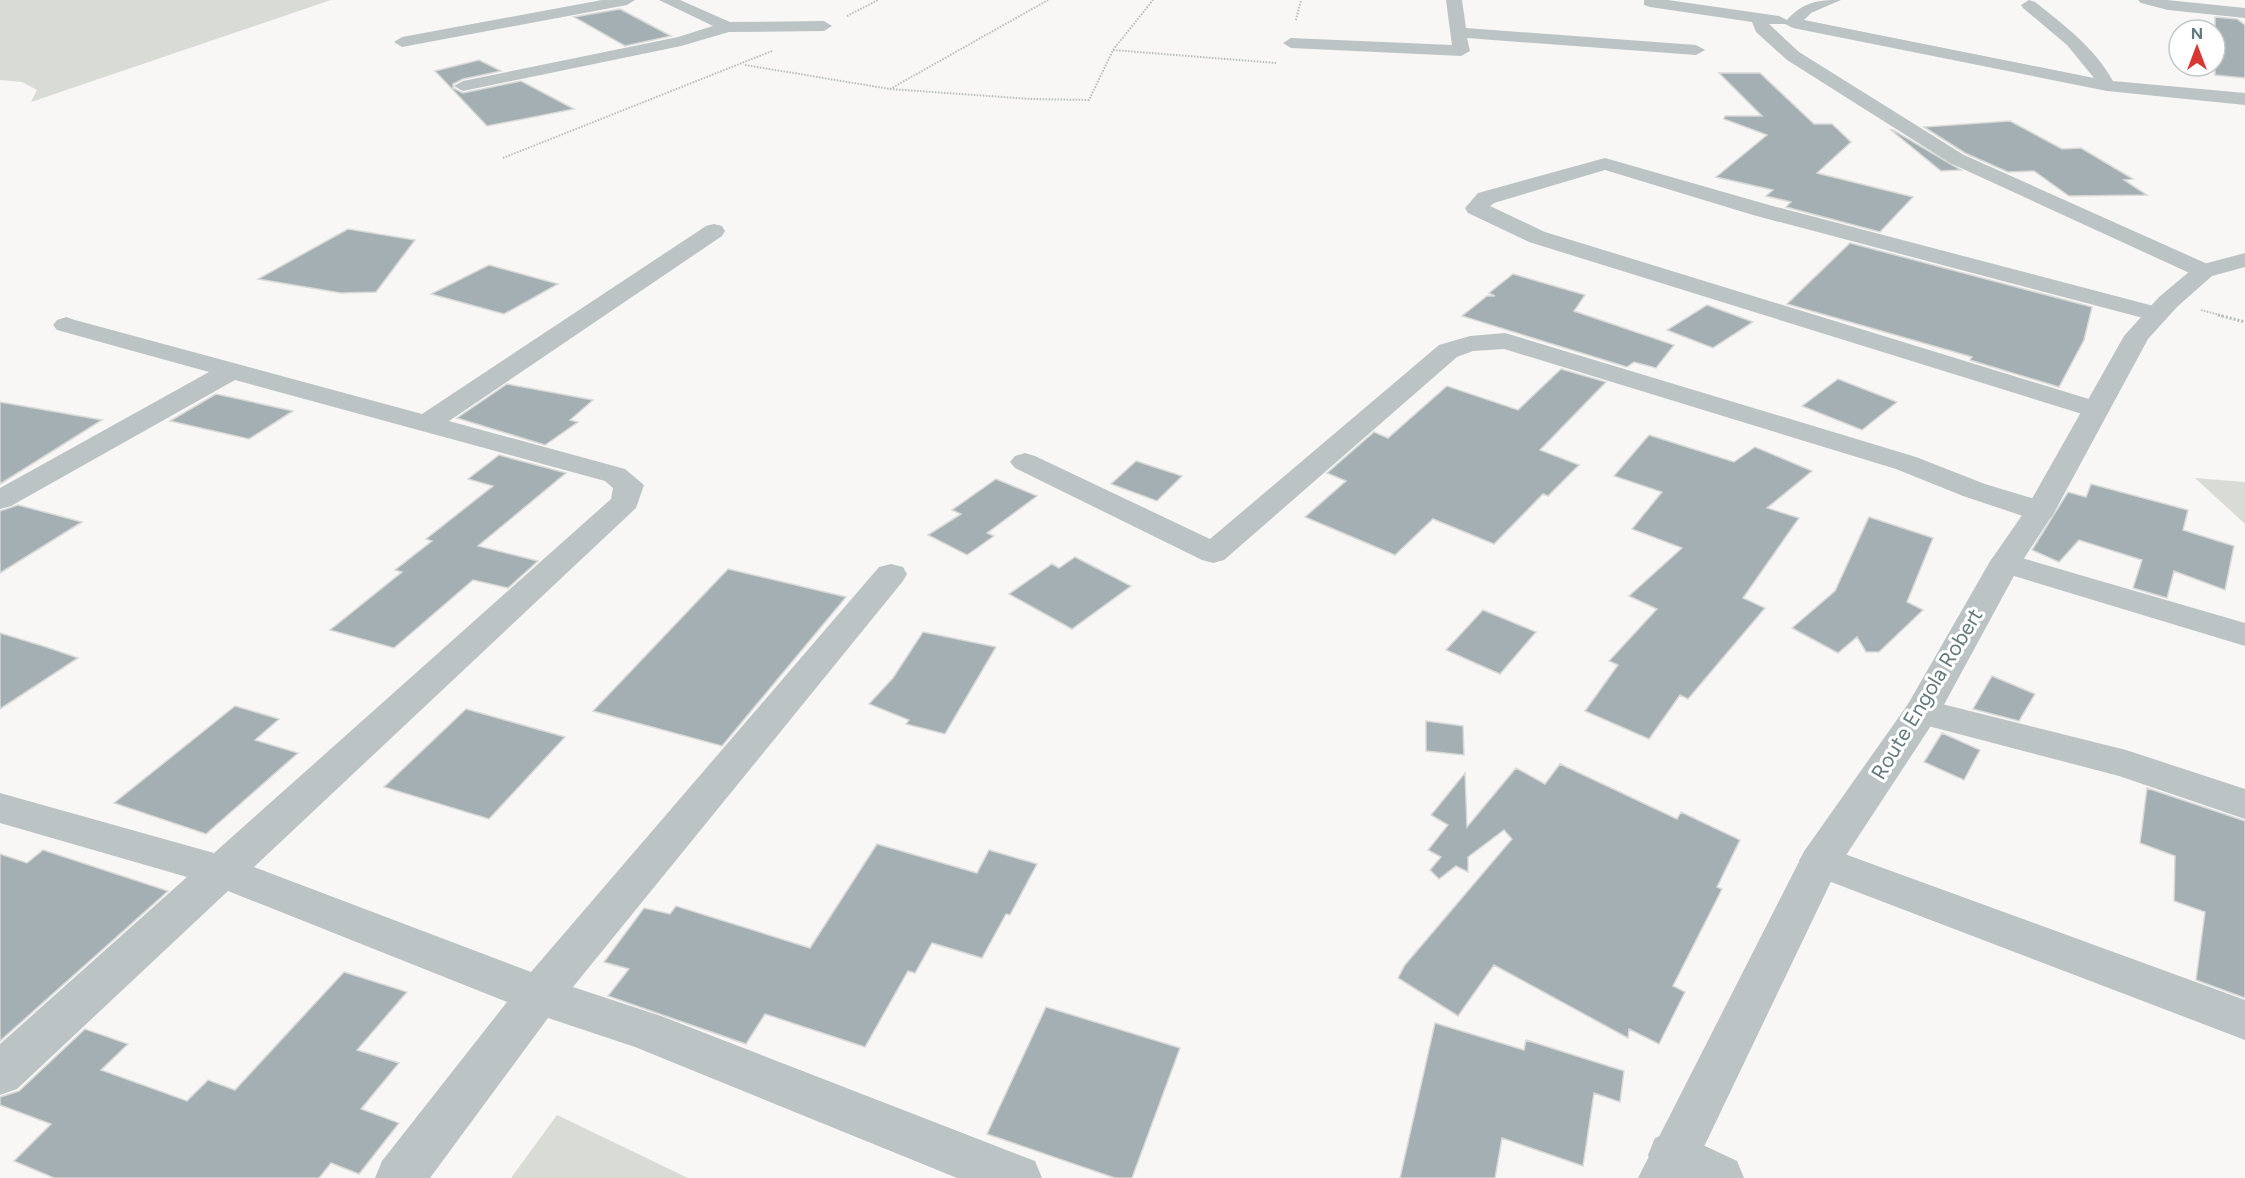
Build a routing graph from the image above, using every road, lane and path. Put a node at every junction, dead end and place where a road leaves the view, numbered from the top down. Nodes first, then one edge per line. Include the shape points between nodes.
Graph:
1 (627, 0) edge
2 (667, 0) edge
3 (878, 0) edge
4 (1048, 0) edge
5 (1153, 0) edge
6 (1301, 0) edge
7 (1454, 0) edge
8 (1652, 0) edge
9 (1833, 0) edge
10 (2146, 0) edge
11 (2029, 5) dead end
12 (2245, 13) edge
13 (1759, 19) junction
14 (1793, 23) junction
15 (824, 26) junction
16 (728, 27) junction
17 (1458, 32) junction
18 (402, 42) dead end
19 (1291, 43) junction
20 (1113, 50) junction
21 (1696, 50) dead end
22 (744, 64) junction
23 (463, 86) dead end
24 (2107, 86) junction
25 (890, 89) junction
26 (2245, 99) edge
27 (503, 158) dead end
28 (714, 231) dead end
29 (2245, 260) edge
30 (2204, 271) junction
31 (2162, 308) junction
32 (2245, 322) edge
33 (66, 324) dead end
34 (233, 370) junction
35 (2095, 410) junction
36 (427, 423) junction
37 (1025, 462) dead end
38 (0, 500) edge
39 (2040, 511) junction
40 (2005, 563) junction
41 (891, 574) dead end
42 (2245, 635) edge
43 (1922, 711) junction
44 (2245, 804) edge
45 (0, 808) edge
46 (1820, 861) junction
47 (221, 871) junction
48 (539, 995) junction
49 (2245, 1020) edge
50 (0, 1074) edge
51 (1668, 1167) edge
52 (400, 1178) edge
53 (1017, 1178) edge
54 (1719, 1178) edge

1 - 18 street
2 - 16 street
3 - 15 path
4 - 25 path
5 - 20 path
6 - 19 path
7 - 17 street
8 - 13 street
9 - 14 street via 1805,10
10 - 12 street
11 - 24 street via 2082,48
13 - 14 street
13 - 30 street via 1762,29 1793,56 1957,159
14 - 24 street
15 - 16 street
15 - 22 path
16 - 23 street via 681,41
17 - 19 street via 1461,51
17 - 21 street
19 - 20 path via 1286,63
20 - 25 path via 1089,100
22 - 25 path
22 - 27 path
24 - 26 street
28 - 36 street
29 - 30 street, Route Engola Robert
30 - 31 street, Route Engola Robert
31 - 32 path
31 - 35 street, Route Engola Robert via 2137,336
31 - 35 street via 1761,210 1605,164 1486,198 1476,208 1537,237
33 - 34 street
34 - 36 street
34 - 38 street
35 - 39 street, Route Engola Robert
36 - 47 street via 615,475 629,485 625,502
37 - 39 street via 1213,553 1448,351 1470,344 1505,341 1906,463
39 - 40 street, Route Engola Robert
40 - 42 street
40 - 43 street, Route Engola Robert
41 - 48 street
43 - 44 street via 2126,764
43 - 46 street, Route Engola Robert
45 - 47 street
46 - 49 street
46 - 51 street, Route Engola Robert
47 - 48 street
47 - 50 street
48 - 52 street
48 - 53 street via 645,1030
51 - 54 street

